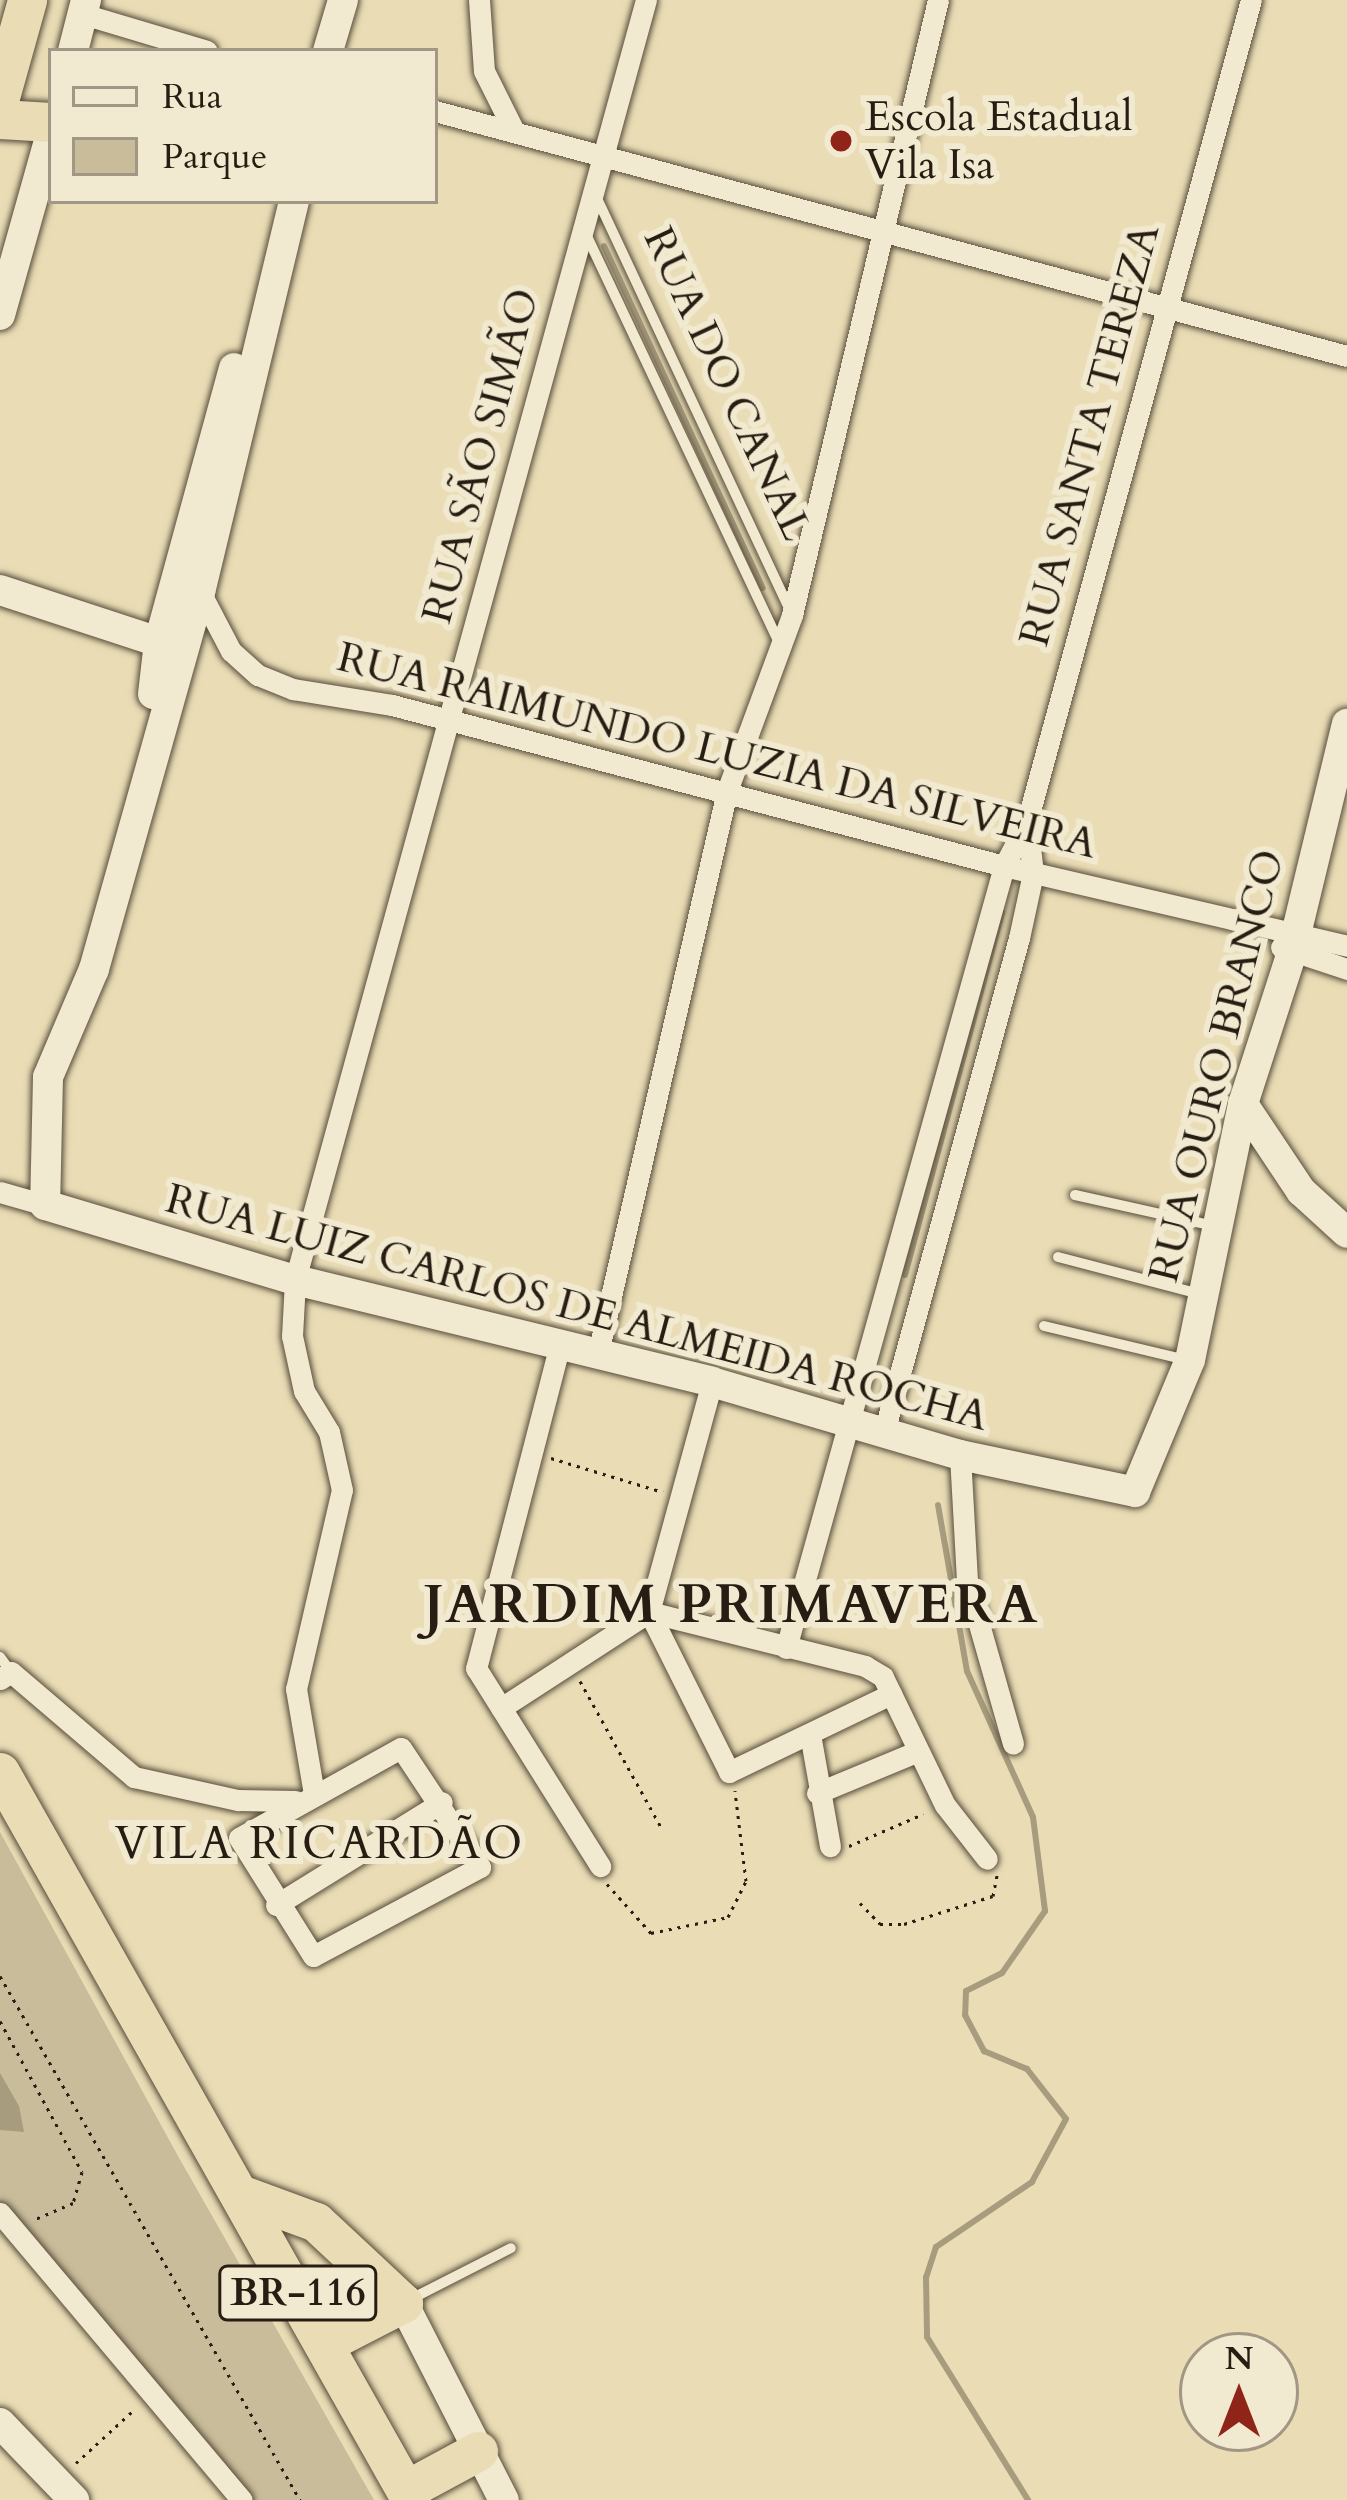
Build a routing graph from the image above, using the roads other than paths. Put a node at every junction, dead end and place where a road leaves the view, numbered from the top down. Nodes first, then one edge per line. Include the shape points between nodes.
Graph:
1 (27, 0) edge
2 (343, 0) edge
3 (479, 0) edge
4 (646, 0) edge
5 (938, 0) edge
6 (1251, 0) edge
7 (84, 7) edge
8 (74, 48) edge
9 (199, 48) edge
10 (329, 48) edge
11 (0, 97) edge
12 (438, 112) edge
13 (0, 119) edge
14 (48, 122) edge
15 (512, 129) junction
16 (48, 145) edge
17 (598, 154) junction
18 (591, 186) junction
19 (293, 204) edge
20 (293, 204) edge
21 (583, 227) junction
22 (880, 230) junction
23 (1164, 307) junction
24 (0, 315) edge
25 (1347, 356) edge
26 (0, 590) edge
27 (200, 592) junction
28 (792, 615) junction
29 (159, 642) junction
30 (781, 648) junction
31 (451, 722) junction
32 (1347, 724) edge
33 (727, 790) junction
34 (140, 801) junction
35 (1027, 822) junction
36 (1004, 866) junction
37 (1033, 874) junction
38 (1294, 943) junction
39 (1347, 946) edge
40 (1347, 969) edge
41 (1243, 1104) junction
42 (0, 1192) edge
43 (1075, 1195) dead end
44 (45, 1204) junction
45 (1214, 1226) junction
46 (1347, 1233) edge
47 (1058, 1257) dead end
48 (295, 1280) junction
49 (1200, 1294) junction
50 (1044, 1326) dead end
51 (560, 1345) junction
52 (598, 1352) junction
53 (1190, 1360) junction
54 (712, 1382) junction
55 (852, 1422) junction
56 (884, 1432) junction
57 (960, 1455) junction
58 (1135, 1492) joint
59 (649, 1612) junction
60 (786, 1648) junction
61 (4, 1669) edge
62 (892, 1694) junction
63 (501, 1708) junction
64 (810, 1734) junction
65 (1013, 1744) dead end
66 (916, 1752) junction
67 (0, 1772) edge
68 (817, 1793) junction
69 (308, 1798) junction
70 (442, 1802) junction
71 (830, 1846) road end
72 (987, 1859) road end
73 (600, 1867) road end
74 (276, 1906) junction
75 (240, 2194) junction
76 (4, 2217) edge
77 (511, 2248) dead end
78 (403, 2303) junction
79 (328, 2342) junction
80 (0, 2423) edge
81 (478, 2451) junction
82 (66, 2490) edge
83 (408, 2495) edge
84 (242, 2500) edge
85 (504, 2500) edge

1 - 11 highway
2 - 10 street
3 - 15 street via 484,71
4 - 17 street, RUA SÃO SIMÃO
5 - 22 street
6 - 23 street, RUA SANTA TEREZA
7 - 8 street
7 - 9 street
12 - 15 street
13 - 14 highway
15 - 17 street
16 - 24 street
17 - 18 street, RUA SÃO SIMÃO
17 - 22 street
18 - 21 street, RUA SÃO SIMÃO
18 - 28 lane, RUA DO CANAL
19 - 27 street
20 - 29 street via 239,349
21 - 30 lane, RUA DO CANAL
21 - 31 street, RUA SÃO SIMÃO
22 - 23 street
22 - 28 street
23 - 25 street
23 - 35 street, RUA SANTA TEREZA
26 - 29 street
27 - 31 street, RUA RAIMUNDO LUZIA DA SILVEIRA via 231,651 258,676
27 - 34 street
28 - 30 street
29 - 34 street
30 - 33 street
31 - 33 street, RUA RAIMUNDO LUZIA DA SILVEIRA
31 - 48 street, RUA SÃO SIMÃO
32 - 38 street, RUA OURO BRANCO
33 - 36 street, RUA RAIMUNDO LUZIA DA SILVEIRA
33 - 52 street
34 - 44 street via 94,969 48,1077
35 - 36 street, RUA SANTA TEREZA
35 - 37 street, RUA SANTA TEREZA
36 - 37 street, RUA RAIMUNDO LUZIA DA SILVEIRA
36 - 55 street, RUA SANTA TEREZA
37 - 38 street, RUA RAIMUNDO LUZIA DA SILVEIRA
37 - 56 street, RUA SANTA TEREZA
38 - 39 street
38 - 40 street
38 - 41 street, RUA OURO BRANCO
41 - 45 street, RUA OURO BRANCO
41 - 46 street via 1301,1191
42 - 44 street, RUA LUIZ CARLOS DE ALMEIDA ROCHA
43 - 45 lane
44 - 48 street, RUA LUIZ CARLOS DE ALMEIDA ROCHA
45 - 49 street, RUA OURO BRANCO
47 - 49 lane
48 - 51 street, RUA LUIZ CARLOS DE ALMEIDA ROCHA
48 - 69 street, RUA SÃO SIMÃO via 292,1336 304,1390 329,1432 342,1490 296,1690
49 - 53 street, RUA OURO BRANCO
50 - 53 lane
51 - 52 street, RUA LUIZ CARLOS DE ALMEIDA ROCHA
51 - 63 street via 477,1651 476,1667
52 - 54 street, RUA LUIZ CARLOS DE ALMEIDA ROCHA
53 - 58 street, RUA OURO BRANCO
54 - 55 street, RUA LUIZ CARLOS DE ALMEIDA ROCHA
54 - 59 street
55 - 56 street, RUA LUIZ CARLOS DE ALMEIDA ROCHA
55 - 60 street, RUA SANTA TEREZA
56 - 57 street, RUA LUIZ CARLOS DE ALMEIDA ROCHA
57 - 58 street, RUA LUIZ CARLOS DE ALMEIDA ROCHA
57 - 65 street via 967,1582
59 - 60 street
59 - 63 street
59 - 64 street via 729,1772
60 - 62 street via 866,1666
61 - 69 street via 134,1777 238,1800
62 - 64 street
62 - 66 street
63 - 73 street
64 - 68 street
66 - 68 street
66 - 72 street
67 - 75 highway, BR-116
68 - 71 street
69 - 70 street via 401,1748
69 - 74 street via 239,1838
70 - 74 street
70 - 74 street via 481,1864 318,1957
75 - 78 highway via 316,2222
75 - 79 highway, BR-116
76 - 84 street
77 - 78 lane
78 - 79 highway
78 - 81 street
79 - 83 highway, BR-116
80 - 82 street
81 - 83 highway
81 - 85 street

